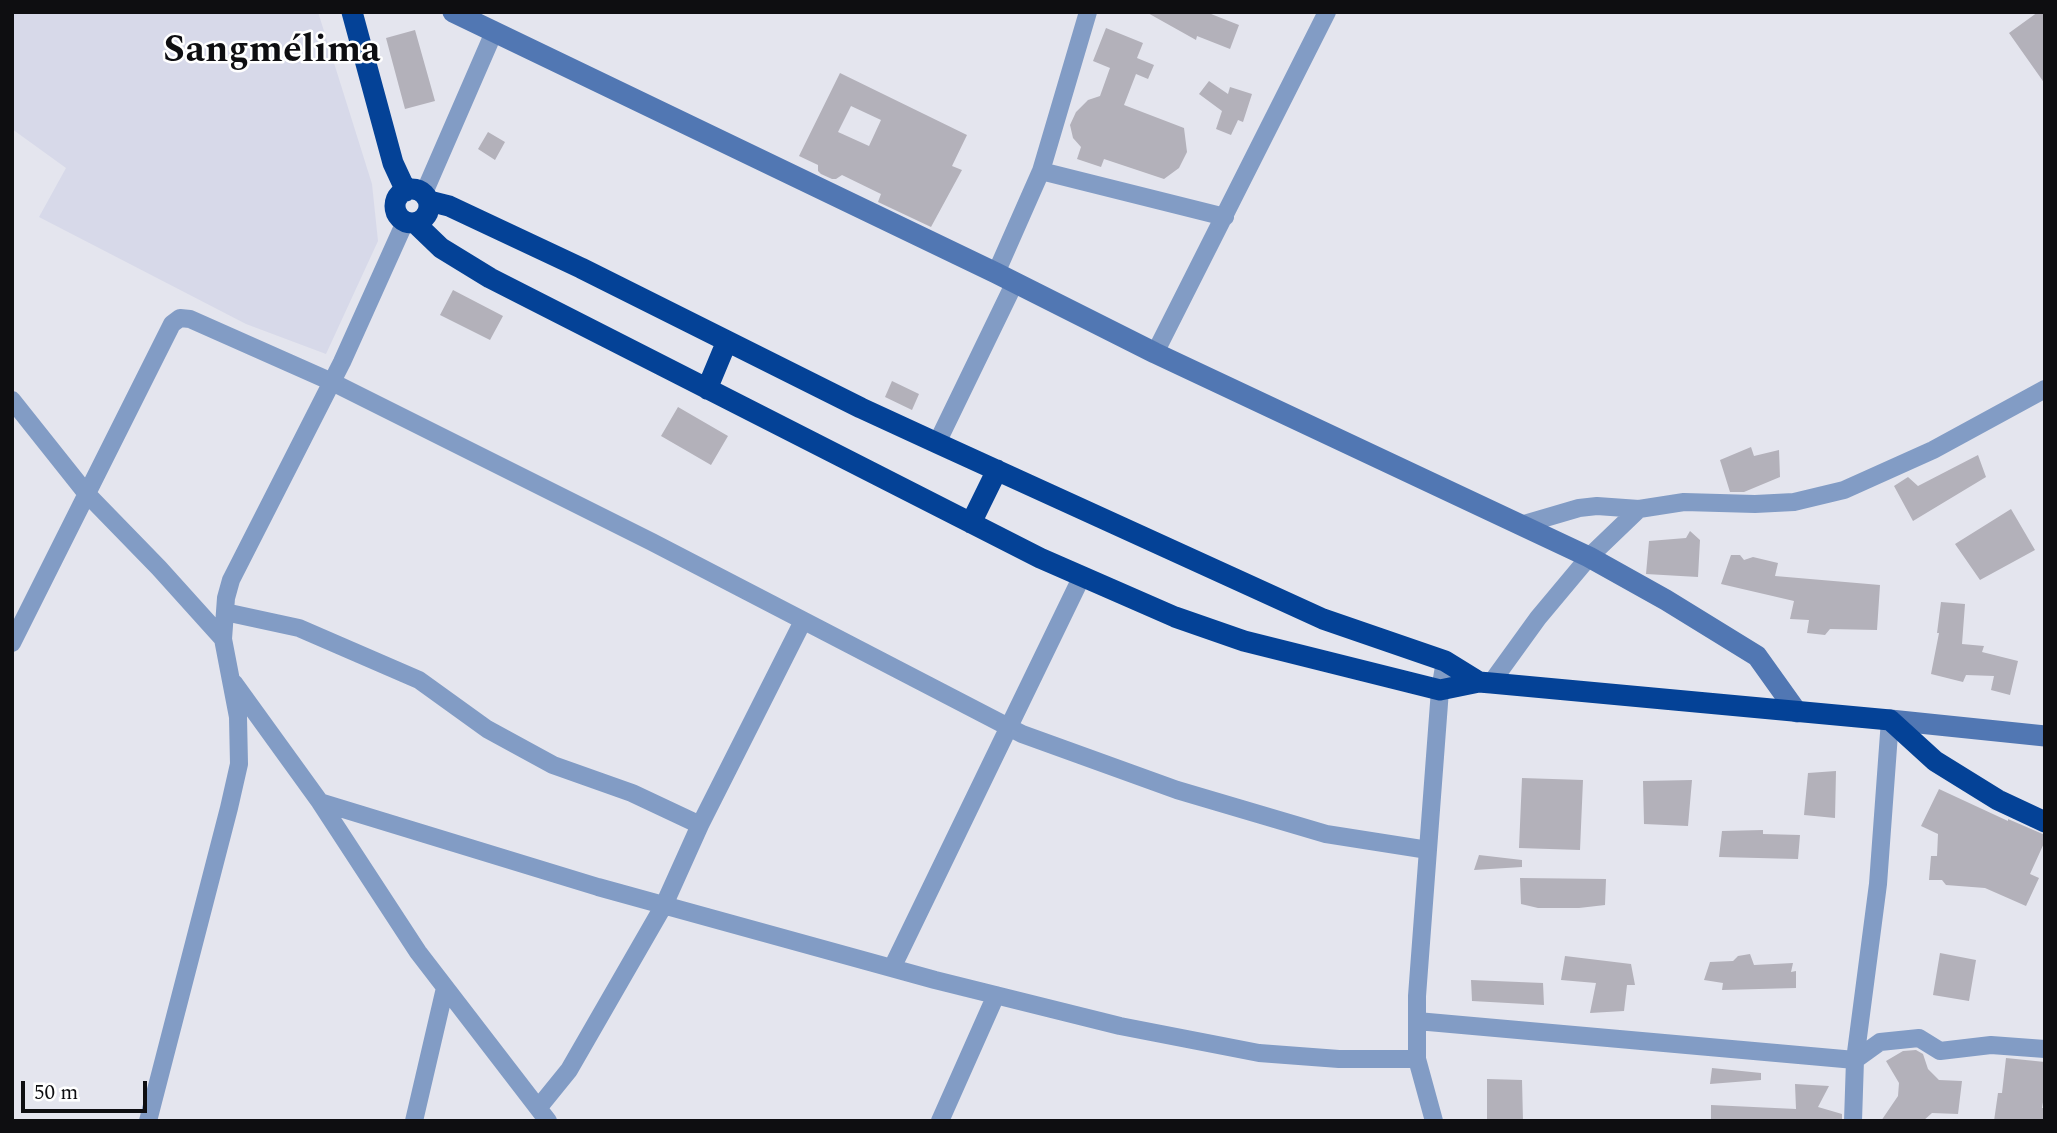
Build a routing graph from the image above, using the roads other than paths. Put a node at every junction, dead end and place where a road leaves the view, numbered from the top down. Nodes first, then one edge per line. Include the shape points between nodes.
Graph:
1 (352, 12) edge
2 (453, 12) edge
3 (1088, 12) edge
4 (1327, 12) edge
5 (494, 32) junction
6 (1041, 171) junction
7 (419, 195) junction
8 (1225, 217) junction
9 (410, 223) junction
10 (1005, 277) junction
11 (727, 341) junction
12 (1155, 354) junction
13 (332, 382) junction
14 (707, 389) junction
15 (2045, 389) edge
16 (12, 400) edge
17 (937, 443) junction
18 (997, 470) junction
19 (86, 493) junction
20 (1639, 509) junction
21 (971, 523) junction
22 (1521, 525) junction
23 (1589, 557) junction
24 (1082, 576) junction
25 (225, 612) junction
26 (803, 621) junction
27 (223, 639) junction
28 (12, 643) edge
29 (1445, 661) junction
30 (231, 678) junction
31 (1485, 682) junction
32 (1440, 690) junction
33 (1797, 712) junction
34 (1891, 720) junction
35 (1009, 727) junction
36 (2045, 736) edge
37 (320, 802) junction
38 (2045, 822) edge
39 (700, 825) junction
40 (1428, 850) junction
41 (664, 905) junction
42 (892, 968) junction
43 (445, 988) junction
44 (996, 995) junction
45 (1417, 1021) junction
46 (2045, 1049) edge
47 (1417, 1059) junction
48 (1855, 1060) junction
49 (544, 1114) edge
50 (148, 1121) edge
51 (414, 1121) edge
52 (940, 1121) edge
53 (1434, 1121) edge
54 (1853, 1121) edge

1 - 7 highway via 393,163
2 - 5 street
3 - 6 street
4 - 8 street
5 - 7 street
5 - 10 street
6 - 8 street
6 - 10 street
7 - 9 highway via 429,209 422,221
7 - 9 highway via 397,200 400,218
7 - 11 highway
8 - 12 street
9 - 13 street
9 - 14 highway via 490,278
10 - 12 street
10 - 17 street
11 - 14 highway
11 - 17 highway
12 - 22 street
13 - 19 street via 180,318 172,324
13 - 25 street via 231,580
13 - 26 street
14 - 21 highway
15 - 20 street via 1933,450 1844,490 1794,502 1684,502
16 - 19 street
17 - 18 highway
18 - 21 highway
18 - 29 highway via 1323,619
19 - 27 street
19 - 28 street
20 - 22 street via 1579,508
20 - 23 street
21 - 24 highway
22 - 23 street
23 - 31 street
23 - 33 street via 1757,656
24 - 32 highway via 1244,641
24 - 35 street
25 - 27 street
25 - 39 street via 299,628 419,680 487,729 553,765 632,793
26 - 35 street
26 - 39 street
27 - 30 street
29 - 31 highway
29 - 32 street
30 - 37 street
30 - 50 street via 239,764
31 - 32 highway
31 - 33 highway
32 - 40 street
33 - 34 highway
34 - 36 street
34 - 38 highway via 1935,761 1998,800
34 - 48 street via 1878,884
35 - 40 street via 1177,790 1326,834
35 - 42 street
37 - 41 street
37 - 43 street
39 - 41 street
40 - 45 street
41 - 42 street
41 - 49 street
42 - 44 street
43 - 49 street
43 - 51 street
44 - 47 street via 1120,1026 1259,1053
44 - 52 street
45 - 47 street
45 - 48 street
46 - 48 street via 1991,1045 1940,1051 1919,1038 1880,1042
47 - 53 street
48 - 54 street

